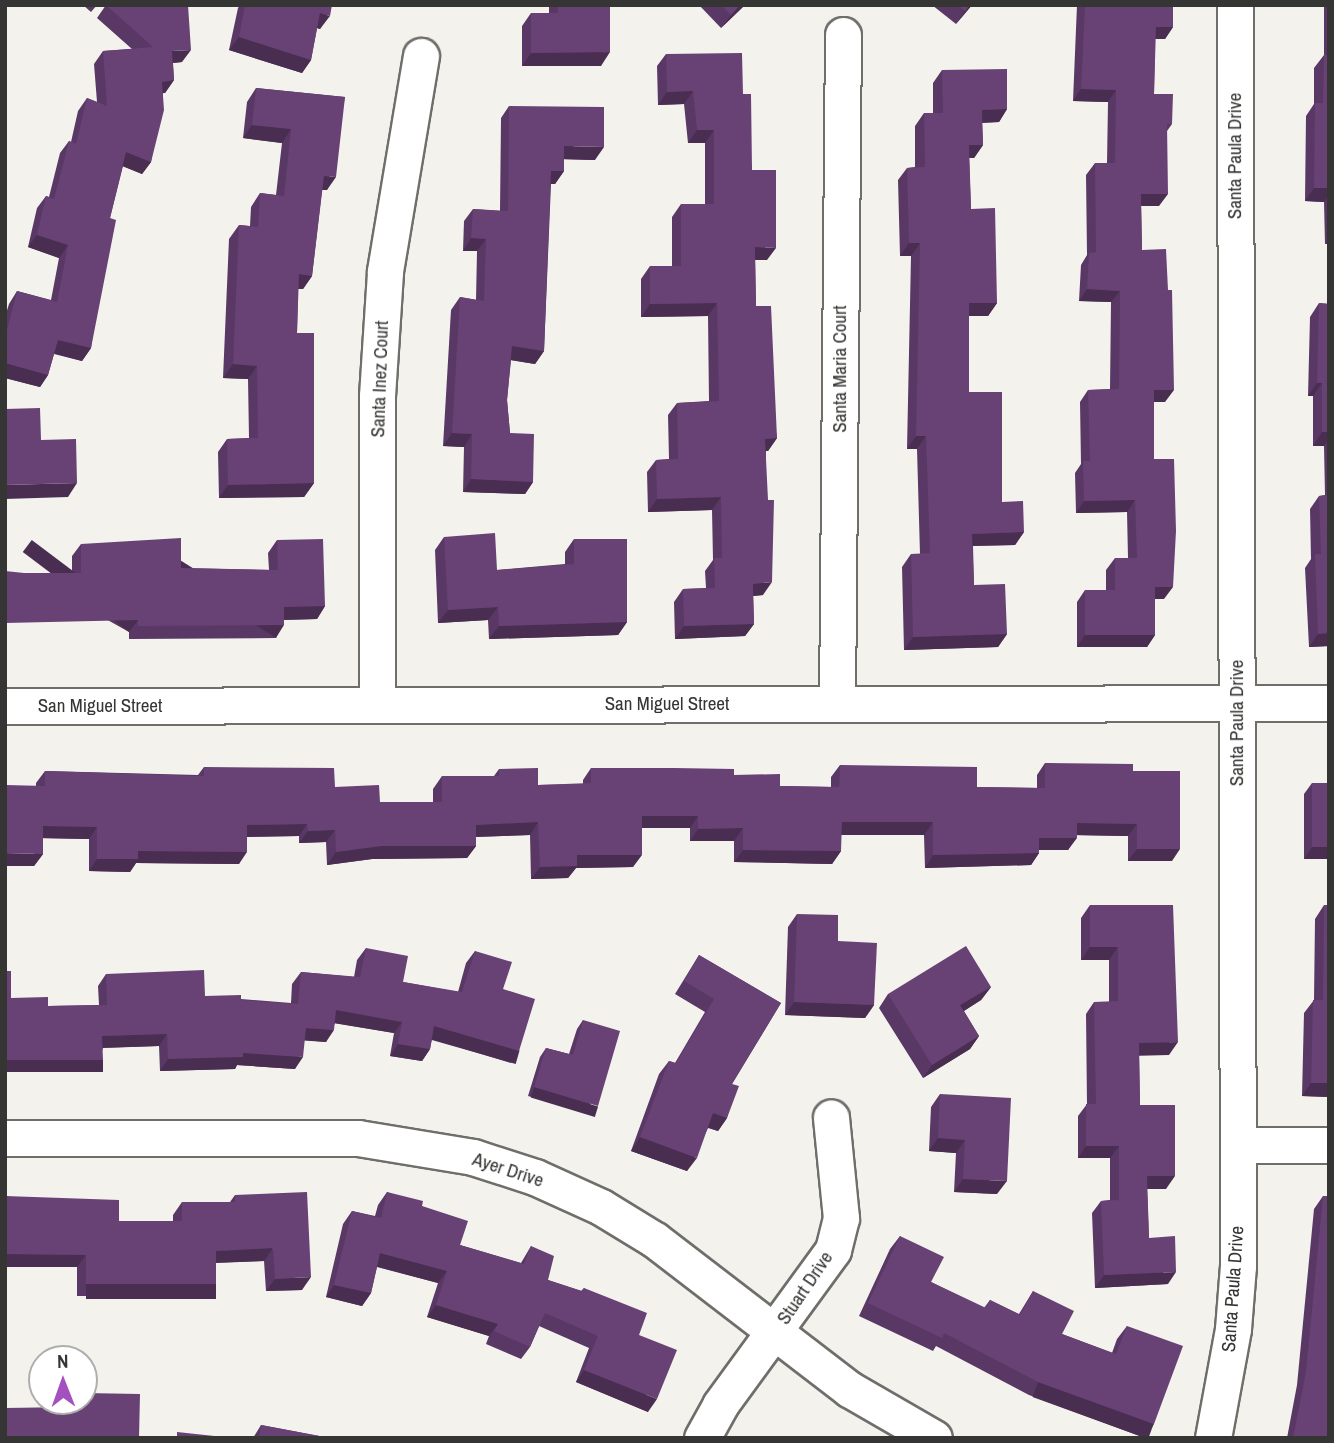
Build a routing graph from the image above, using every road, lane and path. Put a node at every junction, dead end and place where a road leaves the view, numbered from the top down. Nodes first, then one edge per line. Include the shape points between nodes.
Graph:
1 (1235, 5) edge
2 (843, 34) dead end
3 (421, 57) dead end
4 (1237, 703) junction
5 (1329, 703) edge
6 (377, 704) junction
7 (837, 704) junction
8 (5, 706) edge
9 (831, 1117) dead end
10 (5, 1139) edge
11 (1329, 1145) edge
12 (1239, 1146) junction
13 (775, 1333) junction
14 (702, 1438) edge
15 (934, 1438) edge
16 (1213, 1438) edge

1 - 4 street, Santa Paula Drive
2 - 7 street, Santa Maria Court
3 - 6 street, Santa Inez Court via 385,271 377,396
4 - 5 street, San Miguel Street
4 - 7 street, San Miguel Street
4 - 12 street, Santa Paula Drive
6 - 7 street, San Miguel Street
6 - 8 street, San Miguel Street
9 - 13 street, Stuart Drive via 841,1218 833,1250
10 - 13 street, Ayer Drive via 358,1138 473,1157 535,1177 601,1207 655,1240
11 - 12 street
12 - 16 street, Santa Paula Drive via 1233,1329
13 - 14 street, Stuart Drive via 720,1405
13 - 15 street, Ayer Drive via 849,1389

